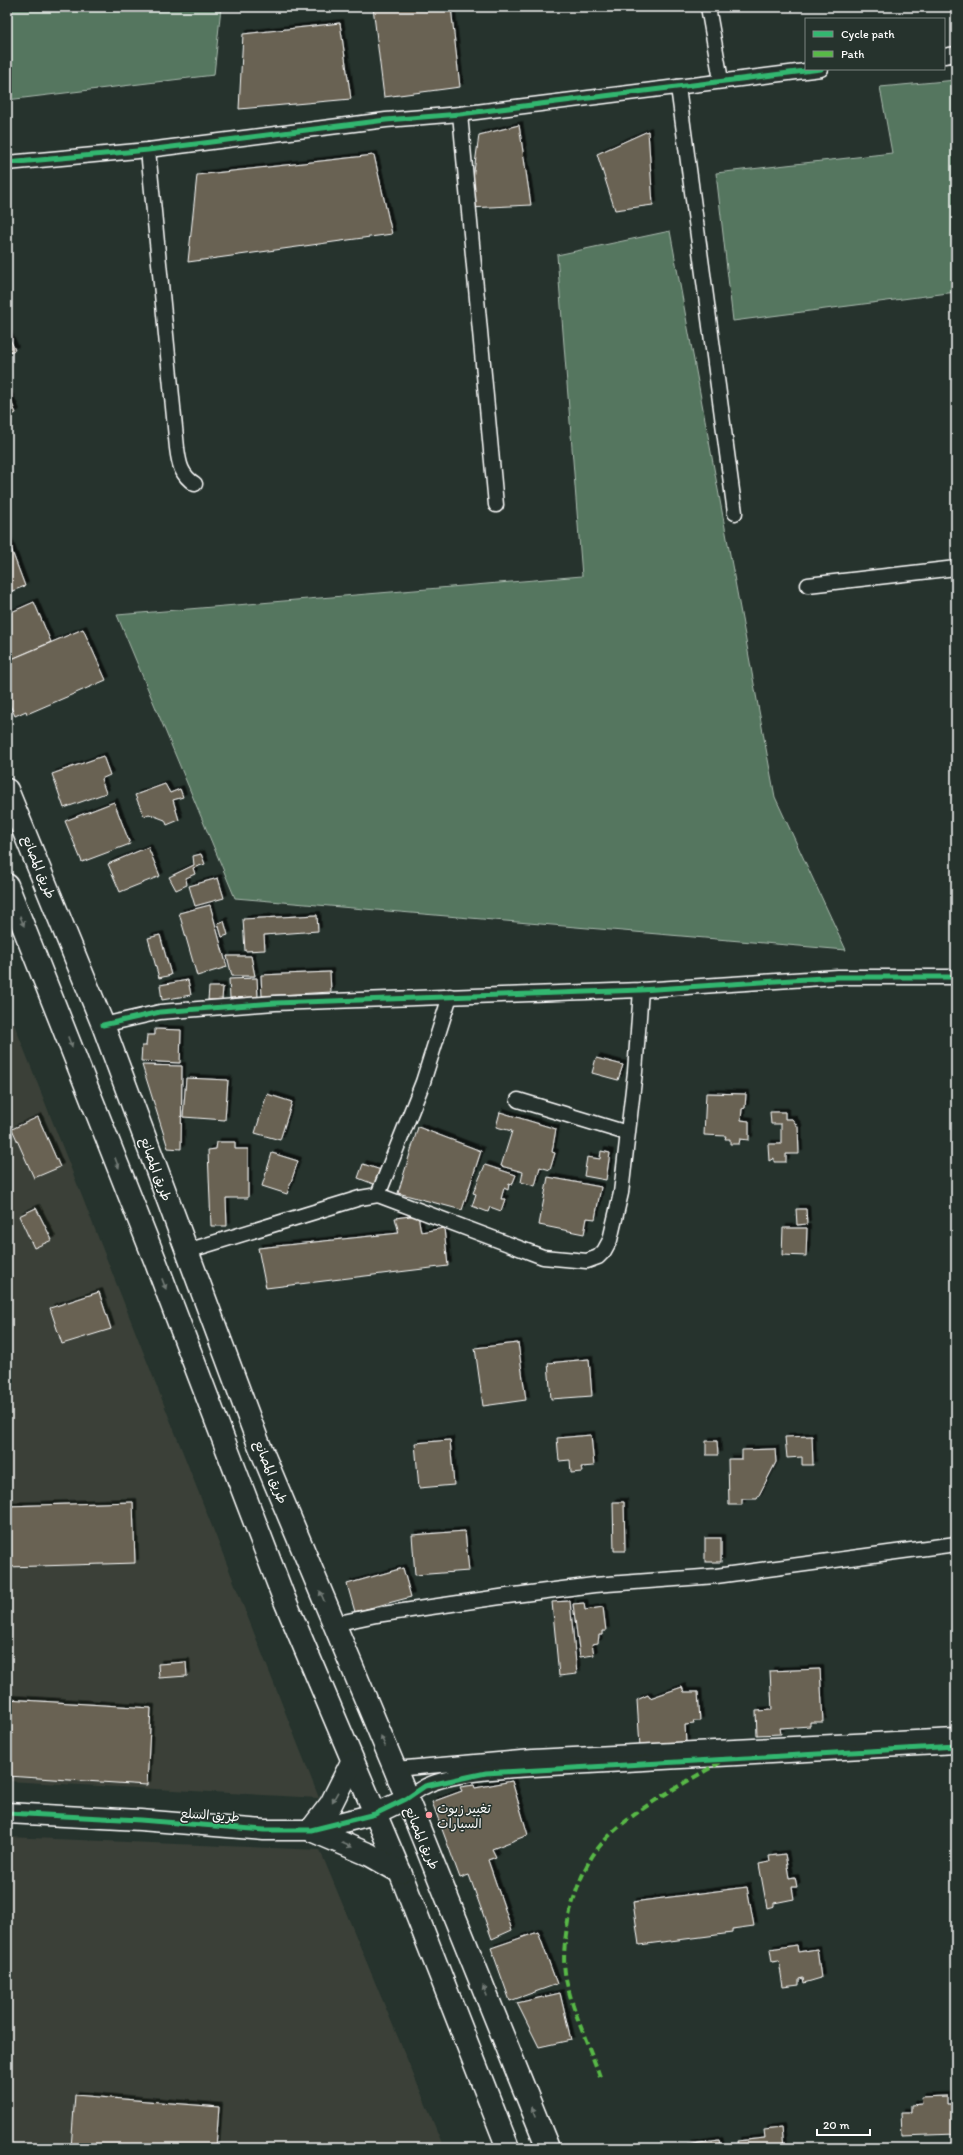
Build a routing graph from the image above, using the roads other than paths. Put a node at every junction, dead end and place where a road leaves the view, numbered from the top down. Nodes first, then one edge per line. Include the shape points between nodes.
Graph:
1 (708, 7) edge
2 (956, 54) edge
3 (945, 56) edge
4 (812, 70) edge
5 (721, 80) junction
6 (678, 87) junction
7 (460, 114) junction
8 (148, 150) junction
9 (7, 163) edge
10 (195, 484) dead end
11 (496, 505) dead end
12 (735, 513) dead end
13 (956, 568) edge
14 (808, 585) dead end
15 (7, 790) edge
16 (7, 885) edge
17 (956, 977) edge
18 (641, 990) junction
19 (450, 996) junction
20 (103, 1025) junction
21 (518, 1100) dead end
22 (627, 1133) junction
23 (378, 1195) junction
24 (187, 1251) junction
25 (956, 1544) edge
26 (334, 1624) junction
27 (956, 1736) edge
28 (956, 1746) edge
29 (352, 1762) junction
30 (395, 1769) junction
31 (406, 1799) junction
32 (7, 1813) edge
33 (375, 1814) junction
34 (311, 1830) junction
35 (400, 1872) junction
36 (508, 2148) edge
37 (548, 2148) edge

1 - 5 street
2 - 3 street
4 - 5 street
5 - 6 street
6 - 7 street
6 - 12 street
7 - 8 street via 386,120
7 - 11 street
8 - 9 street
8 - 10 street via 177,448 183,473
13 - 14 street
15 - 20 main road, طريق المصانع
16 -> 29 main road via 155,1260 283,1596
17 - 18 street via 838,977
18 - 19 street
18 - 22 street
19 - 20 street via 275,1002 195,1008 160,1012
19 - 23 street via 423,1082
20 - 24 main road, طريق المصانع
21 - 22 street
22 - 23 street via 621,1193 610,1240 598,1257 587,1261 543,1257
23 - 24 street via 360,1198
26 -> 24 main road, طريق المصانع via 258,1442
25 - 26 street via 716,1576 594,1585 507,1596 376,1615
30 -> 26 main road, طريق المصانع
27 - 30 street via 533,1756
28 - 31 street via 515,1770 486,1773 425,1786
29 - 33 main road
29 -> 34 main road via 331,1804
30 - 31 main road, طريق المصانع
31 - 33 street, طريق السلع
37 -> 31 main road, طريق المصانع
32 - 34 street, طريق السلع via 264,1830
33 - 34 street, طريق السلع
33 - 35 main road
34 -> 35 main road via 370,1855
35 - 36 main road

